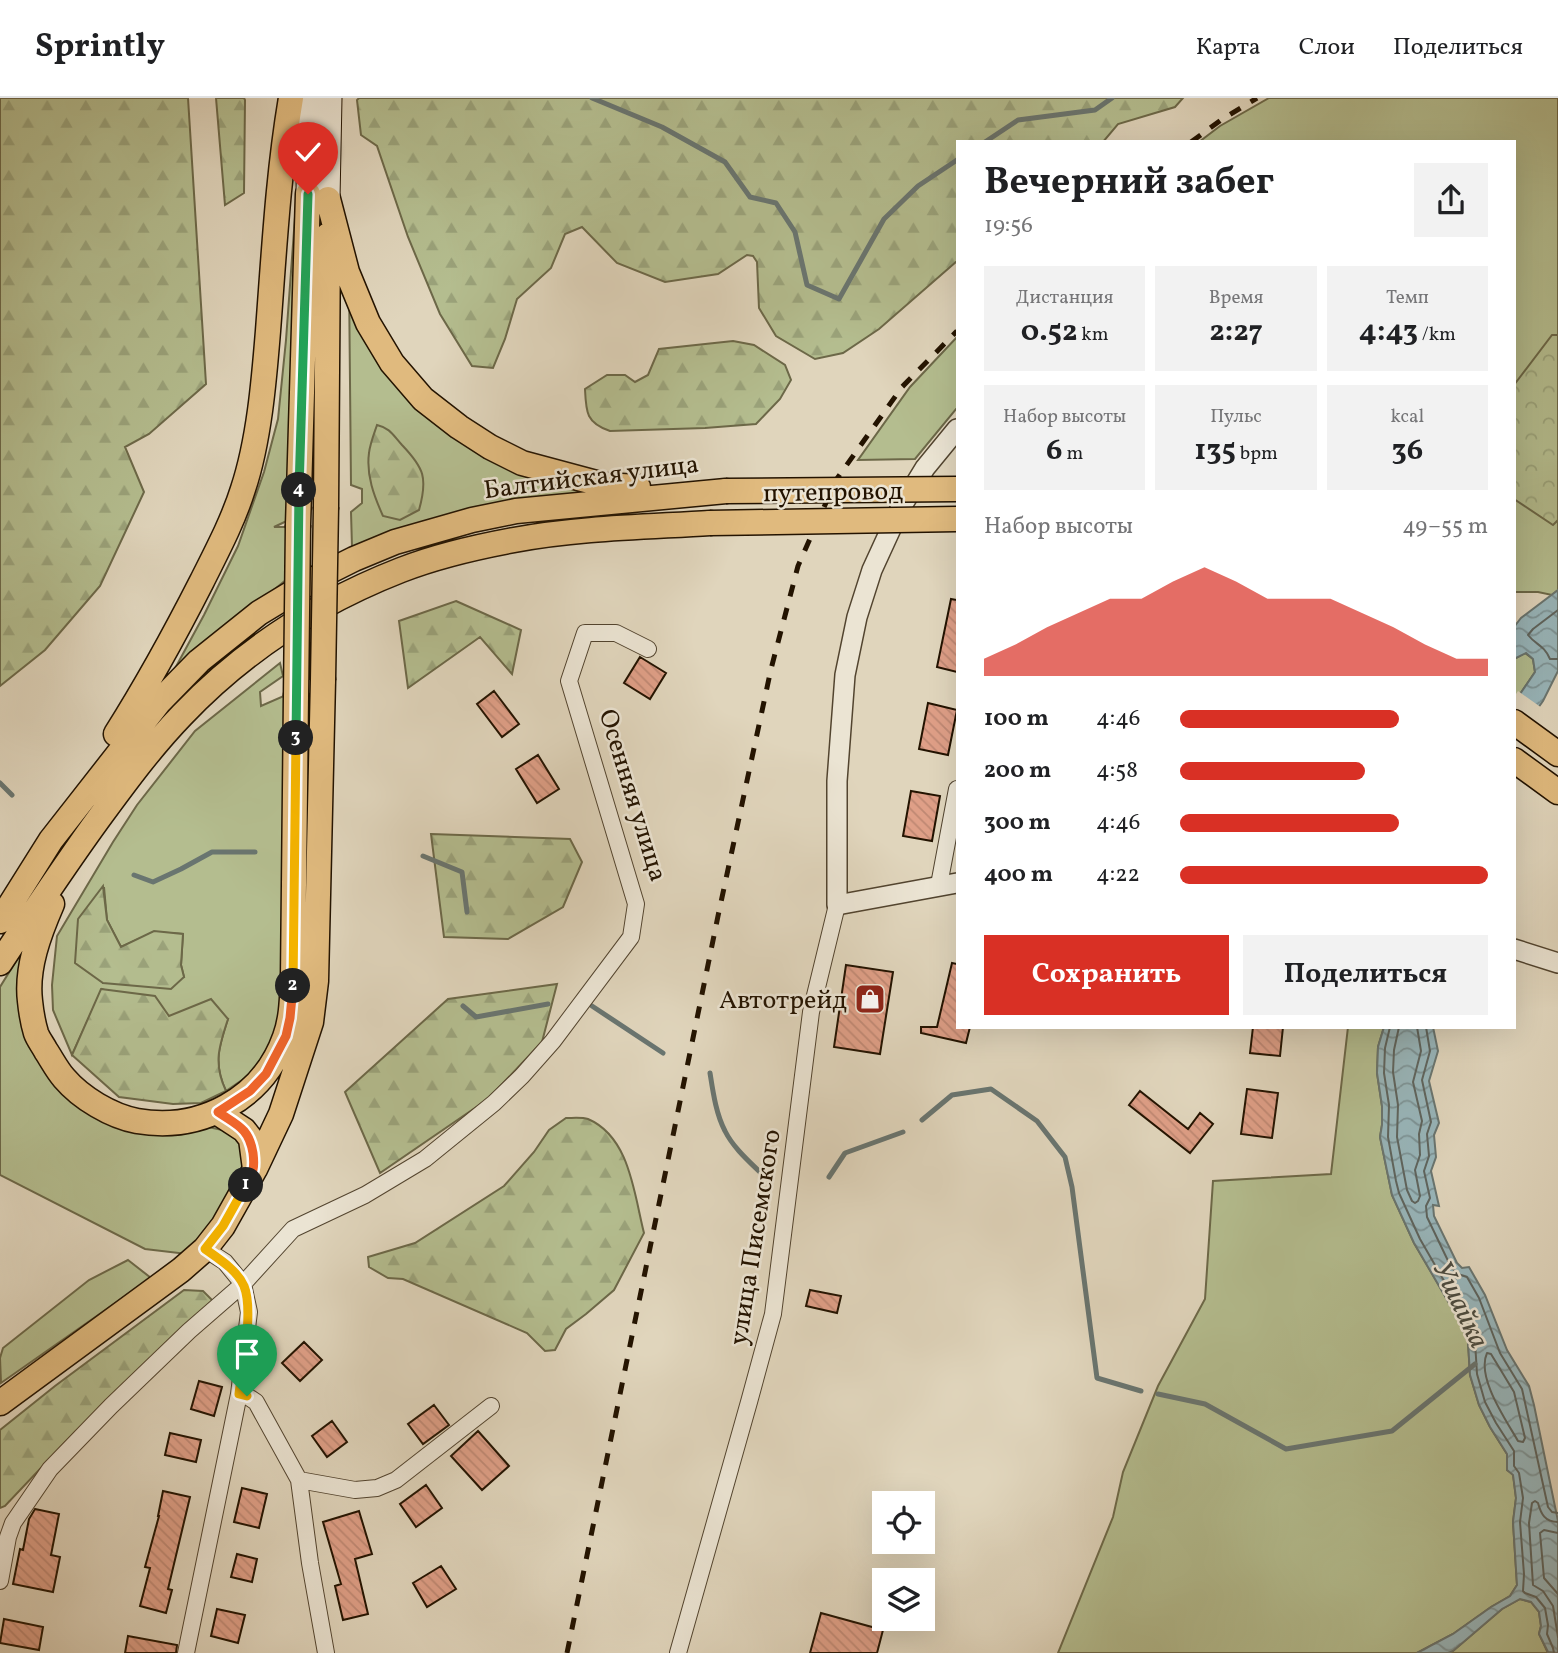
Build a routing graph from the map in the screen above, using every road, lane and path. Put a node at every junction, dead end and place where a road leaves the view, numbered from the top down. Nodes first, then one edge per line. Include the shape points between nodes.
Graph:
1 (290, 98) edge
2 (309, 98) edge
3 (330, 98) edge
4 (318, 196) junction
5 (956, 430) edge
6 (956, 489) edge
7 (714, 492) junction
8 (956, 519) edge
9 (710, 523) joint
10 (648, 649) dead end
11 (1516, 723) edge
12 (1558, 754) edge
13 (1516, 761) edge
14 (1558, 792) edge
15 (956, 800) edge
16 (51, 840) junction
17 (76, 849) junction
18 (948, 884) edge
19 (837, 905) junction
20 (0, 921) edge
21 (1516, 950) edge
22 (0, 963) edge
23 (1558, 963) edge
24 (218, 1112) junction
25 (255, 1169) junction
26 (205, 1249) junction
27 (243, 1284) junction
28 (239, 1394) junction
29 (0, 1403) edge
30 (491, 1406) dead end
31 (299, 1480) junction
32 (0, 1581) edge
33 (187, 1653) edge
34 (326, 1653) edge
35 (678, 1653) edge

1 - 16 main road via 265,366 244,488 220,546 141,695
2 - 4 main road
3 - 4 main road
4 - 7 main road via 368,323 392,363 423,399 459,427 522,463 604,485
4 - 24 main road, bridge via 298,525 290,1018 266,1074
4 - 25 main road, bridge via 326,508 316,981 311,1023 281,1114
5 - 19 street via 900,509 857,617 845,675 837,781
6 - 7 main road, путепровод, bridge
7 - 16 main road, Балтийская улица via 483,518 395,542 320,576 259,613 199,661 159,702
8 - 9 main road, путепровод, bridge
9 - 17 main road, Балтийская улица via 517,539 438,558 358,588 269,639 181,715
10 - 27 street, Осенняя улица via 616,633 585,633 569,681 636,904 631,937 553,1041 494,1103 425,1159 365,1195 293,1229
11 - 12 main road
13 - 14 main road
15 - 18 street
16 - 20 main road, Балтийская улица
17 - 22 main road, Балтийская улица
17 - 24 main road via 43,924 31,965 29,999 37,1035 65,1079 87,1099 110,1111 166,1124
18 - 19 street
19 - 35 street, улица Писемского via 809,1022 773,1314
21 - 23 street
24 - 25 main road via 251,1139
25 - 26 main road
26 - 27 street via 225,1262
26 - 29 main road
27 - 28 street via 249,1312
27 - 32 street via 50,1469 13,1523
28 - 31 street via 256,1402
28 - 33 street
30 - 31 street via 396,1480 377,1488 355,1490
31 - 34 street

